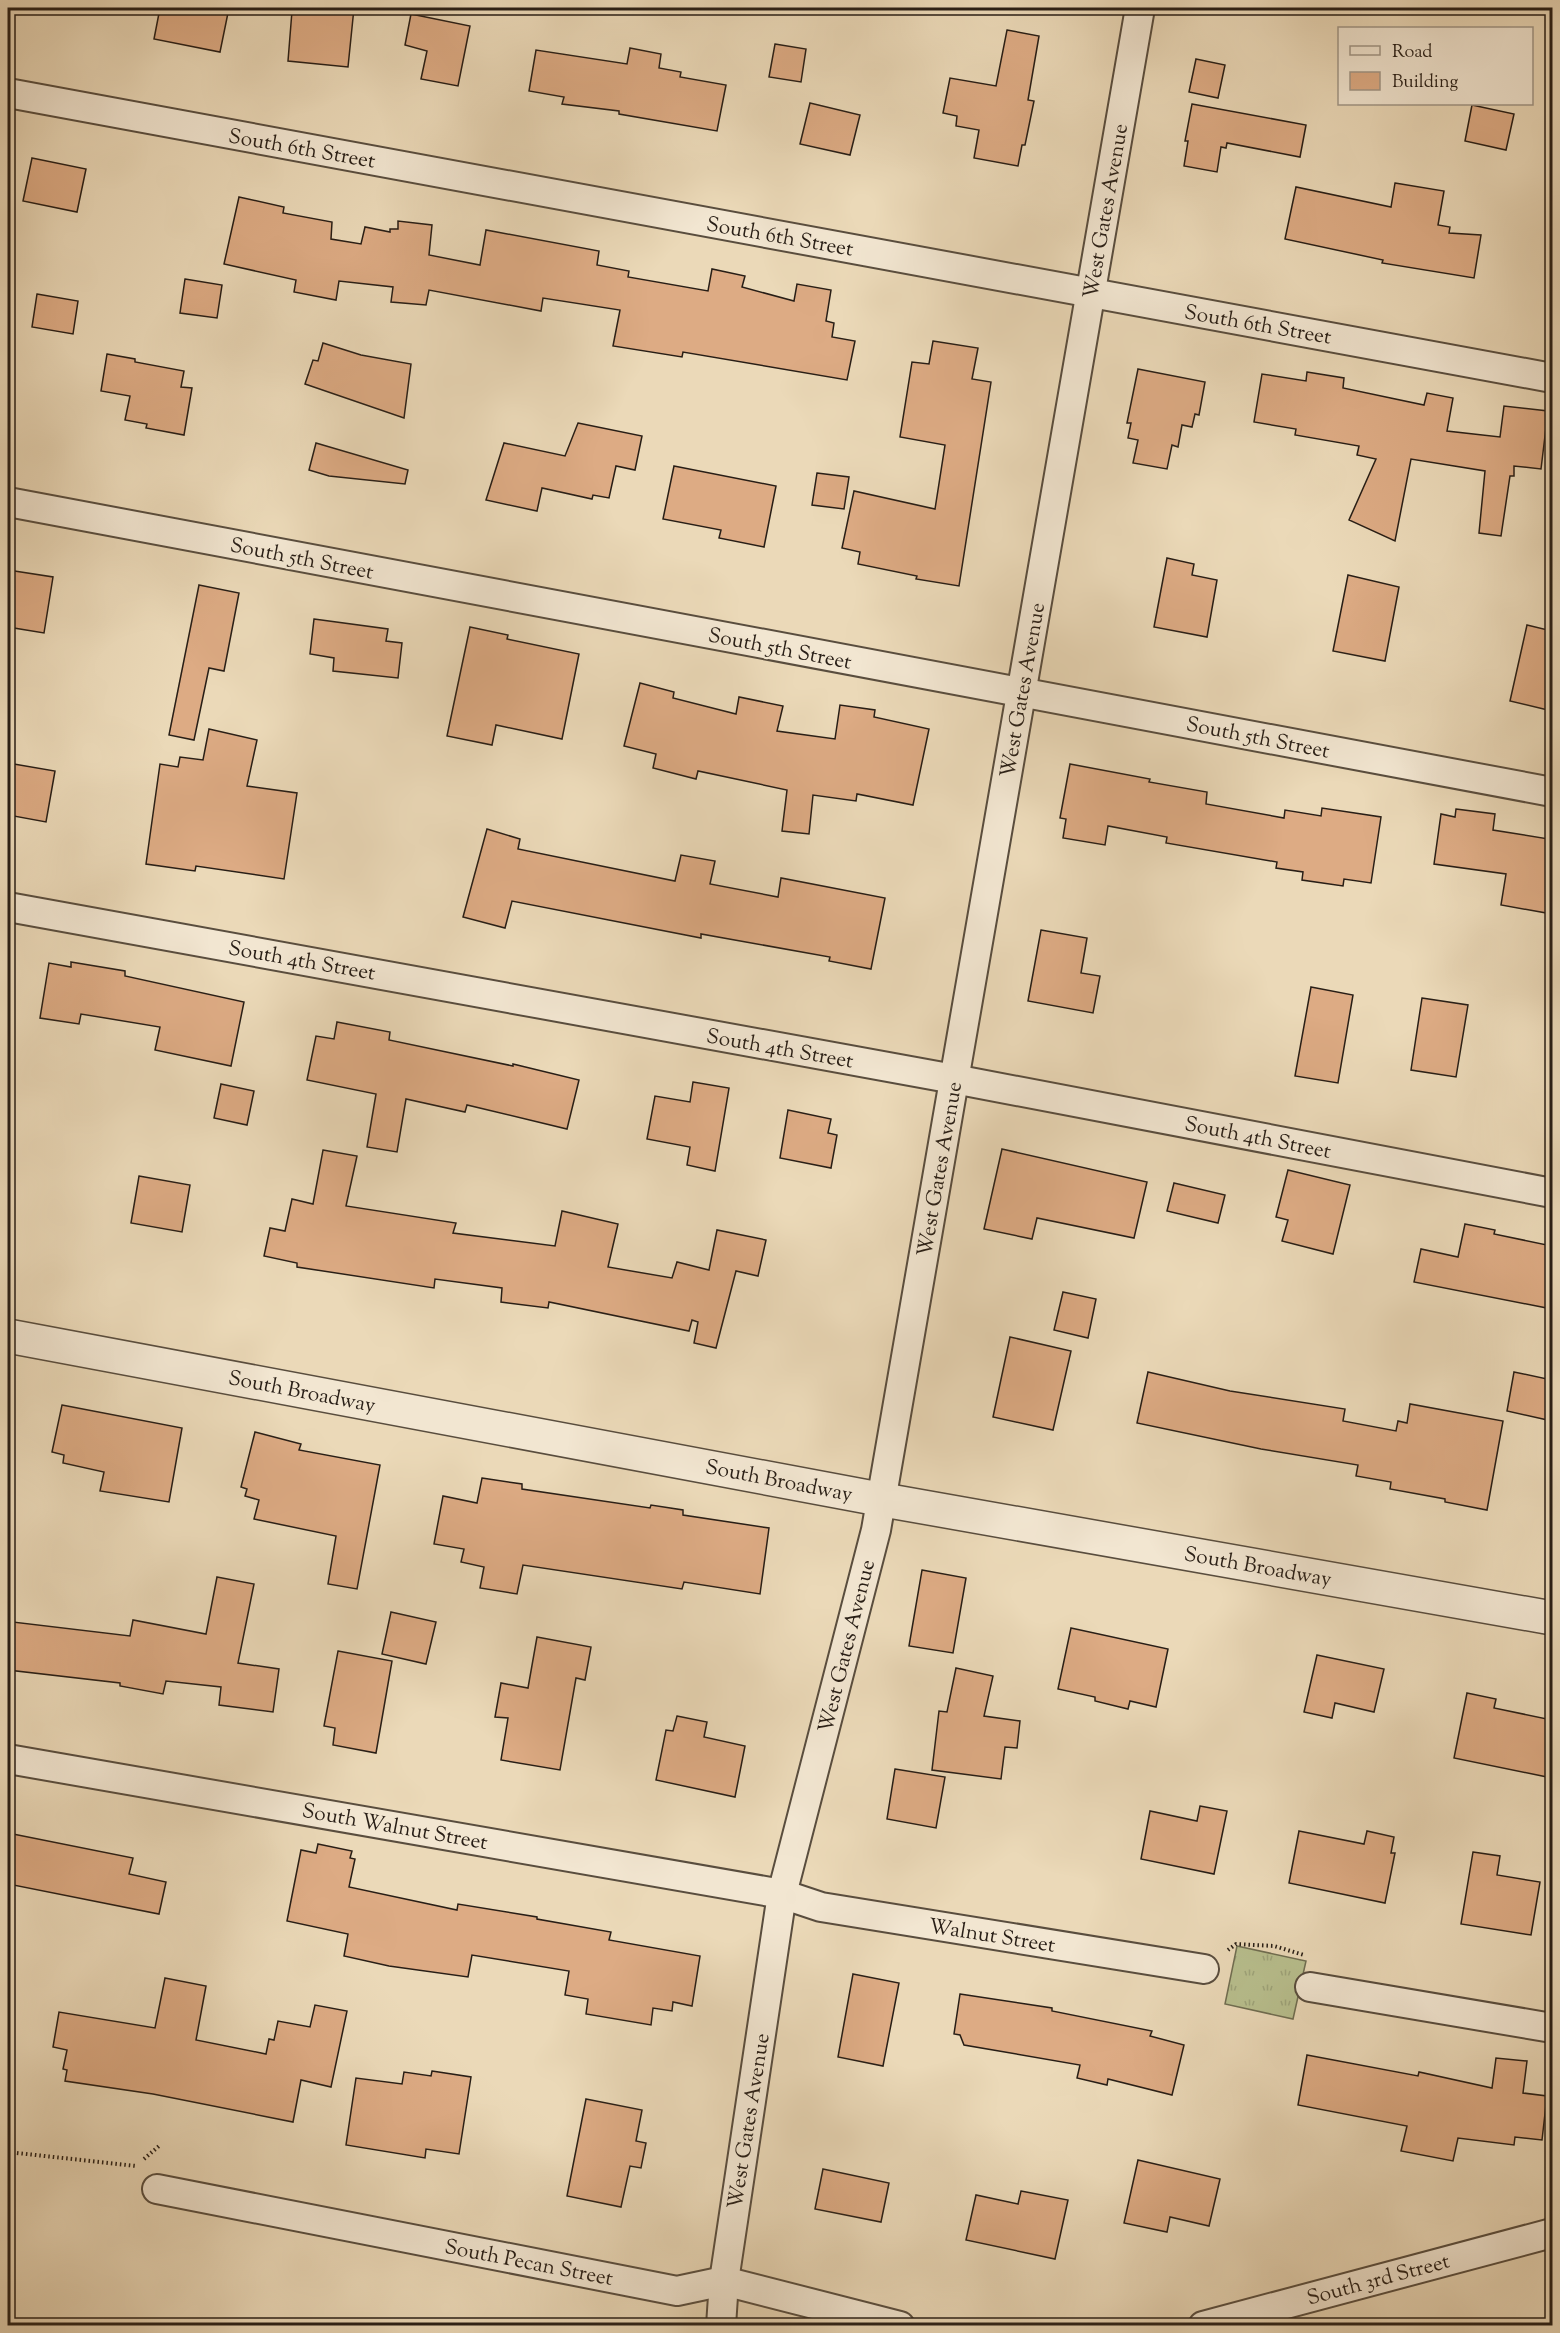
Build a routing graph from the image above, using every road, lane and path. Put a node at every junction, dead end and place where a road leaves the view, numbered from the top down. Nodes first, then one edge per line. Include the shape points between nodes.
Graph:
1 (1140, 8) edge
2 (8, 93) edge
3 (1091, 293) junction
4 (1552, 378) edge
5 (8, 502) edge
6 (1021, 693) junction
7 (1552, 792) edge
8 (8, 907) edge
9 (954, 1079) junction
10 (1552, 1193) edge
11 (8, 1336) edge
12 (881, 1499) junction
13 (1552, 1618) edge
14 (8, 1759) edge
15 (782, 1894) junction
16 (1310, 1956) dead end
17 (1204, 1969) joint
18 (1310, 1987) dead end
19 (1552, 2028) edge
20 (159, 2146) dead end
21 (8, 2152) edge
22 (157, 2189) dead end
23 (1552, 2233) edge
24 (724, 2281) junction
25 (721, 2325) edge
26 (900, 2325) edge
27 (1203, 2325) edge

1 - 3 street, West Gates Avenue
2 - 3 street, South 6th Street
3 - 4 street, South 6th Street
3 - 6 street, West Gates Avenue
5 - 6 street, South 5th Street
6 - 7 street, South 5th Street
6 - 9 street, West Gates Avenue
8 - 9 street, South 4th Street
9 - 10 street, South 4th Street
9 - 12 street, West Gates Avenue
11 - 12 street, South Broadway
12 - 13 street, South Broadway
12 - 15 street, West Gates Avenue
14 - 15 street, South Walnut Street
15 - 17 street, Walnut Street via 821,1907
15 - 24 street, West Gates Avenue
16 - 17 path via 1274,1946 1236,1944
18 - 19 street
20 - 21 path via 135,2167
22 - 24 street, South Pecan Street via 677,2291
23 - 27 street, South 3rd Street
24 - 25 street, West Gates Avenue
24 - 26 street, South Pecan Street

